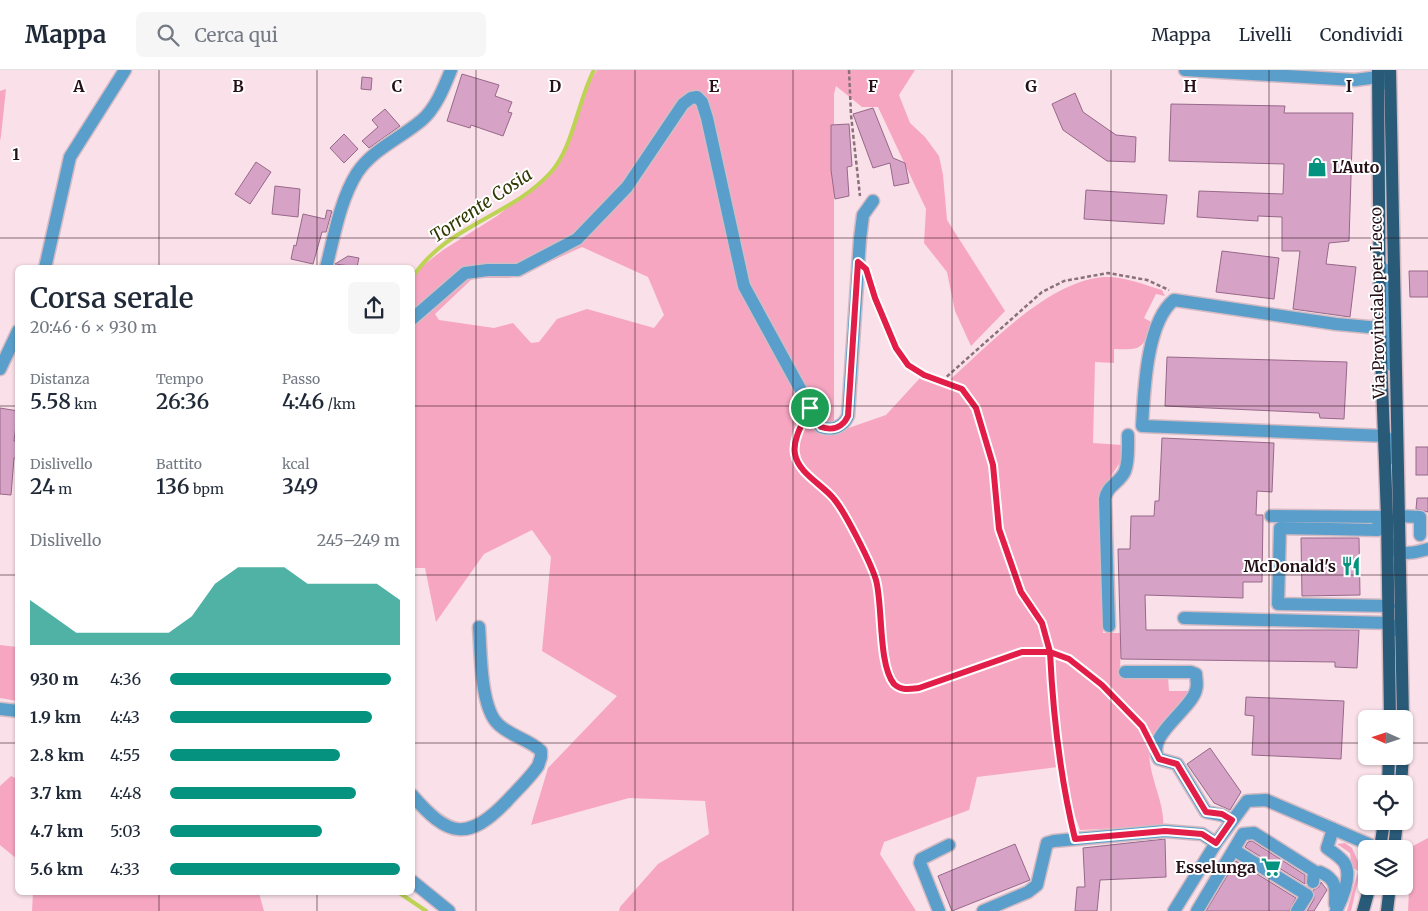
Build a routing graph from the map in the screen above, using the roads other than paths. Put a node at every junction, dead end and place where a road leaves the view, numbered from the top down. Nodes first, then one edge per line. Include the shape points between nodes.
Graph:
1 (125, 70) edge
2 (451, 70) edge
3 (1185, 70) edge
4 (1390, 70) edge
5 (1378, 74) edge
6 (1390, 124) junction
7 (873, 201) dead end
8 (46, 265) edge
9 (327, 265) edge
10 (1380, 266) junction
11 (1393, 296) junction
12 (1380, 299) junction
13 (415, 316) edge
14 (1380, 328) junction
15 (1394, 328) junction
16 (15, 336) edge
17 (1395, 367) junction
18 (0, 369) edge
19 (1128, 435) dead end
20 (1385, 436) junction
21 (1397, 461) junction
22 (1271, 516) dead end
23 (1388, 517) junction
24 (1420, 535) dead end
25 (1393, 536) junction
26 (1428, 549) edge
27 (1400, 553) junction
28 (1389, 606) junction
29 (1184, 618) dead end
30 (1389, 623) junction
31 (1109, 626) dead end
32 (479, 627) dead end
33 (1401, 646) junction
34 (1125, 672) dead end
35 (0, 709) edge
36 (1390, 710) edge
37 (1403, 710) edge
38 (15, 711) edge
39 (415, 798) edge
40 (1232, 820) junction
41 (1333, 829) junction
42 (1359, 840) edge
43 (1216, 843) junction
44 (949, 845) dead end
45 (1234, 850) junction
46 (415, 883) edge
47 (1367, 895) edge
48 (1389, 895) edge
49 (449, 911) edge
50 (939, 911) edge
51 (983, 911) edge
52 (1174, 911) edge
53 (1197, 911) edge
54 (1297, 911) edge
55 (1334, 911) edge
56 (1363, 911) edge
57 (1387, 911) edge

1 - 8 street via 70,157
2 - 9 street via 442,93 424,119 375,153 358,172 346,194
3 - 5 street via 1355,80
4 - 6 main road, Via Provinciale per Lecco
5 - 6 street via 1383,80 1384,117
5 - 10 main road, Via Provinciale per Lecco
6 - 11 main road, Via Provinciale per Lecco
7 - 13 street via 863,215 848,416 838,428 829,430 821,427 744,286 707,118 697,97 684,104 627,187 577,239 518,270 465,273
10 - 11 street via 1387,271 1388,292
10 - 12 main road, Via Provinciale per Lecco
11 - 15 main road, Via Provinciale per Lecco
12 - 14 main road, Via Provinciale per Lecco
12 - 15 street via 1387,303 1388,324
14 - 17 street via 1387,336 1388,362
14 - 20 main road, Via Provinciale per Lecco
14 - 20 street via 1174,300 1168,305 1153,338 1144,376 1142,426
15 - 17 main road, Via Provinciale per Lecco
16 - 18 street
17 - 21 main road, Via Provinciale per Lecco
19 - 31 street via 1126,469 1121,478 1109,487 1105,499
20 - 21 street via 1391,442 1391,455
20 - 23 main road, Via Provinciale per Lecco
21 - 23 main road, Via Provinciale per Lecco
22 - 23 street
23 - 24 street via 1420,517
23 - 25 main road, Via Provinciale per Lecco
23 - 28 street via 1378,530 1280,528 1278,604
25 - 27 street via 1394,549
25 - 28 main road, Via Provinciale per Lecco
26 - 27 street
27 - 33 main road, Via Provinciale per Lecco
28 - 30 main road, Via Provinciale per Lecco
29 - 30 street
30 - 33 street, Via Provinciale per Lecco via 1394,627 1395,643
30 - 36 main road, Via Provinciale per Lecco
32 - 39 street via 489,712 497,724 540,750 538,766 492,816 467,830 456,829 437,818
33 - 37 main road, Via Provinciale per Lecco
34 - 40 street via 1196,674 1194,695 1159,738 1155,749 1159,759 1177,764 1206,812 1222,814
35 - 38 street
40 - 41 street via 1247,801 1256,799 1266,800
40 - 43 street
41 - 42 street
41 - 55 street via 1327,848 1346,866 1346,882
43 - 51 street via 1202,834 1165,831 1047,843 1037,885
43 - 52 street
44 - 50 street via 921,859 920,863
45 - 53 street
45 - 54 street via 1306,894
45 - 55 street via 1243,834 1254,833 1314,871 1316,877 1330,876 1335,883
46 - 49 street
47 - 56 main road
48 - 57 main road

